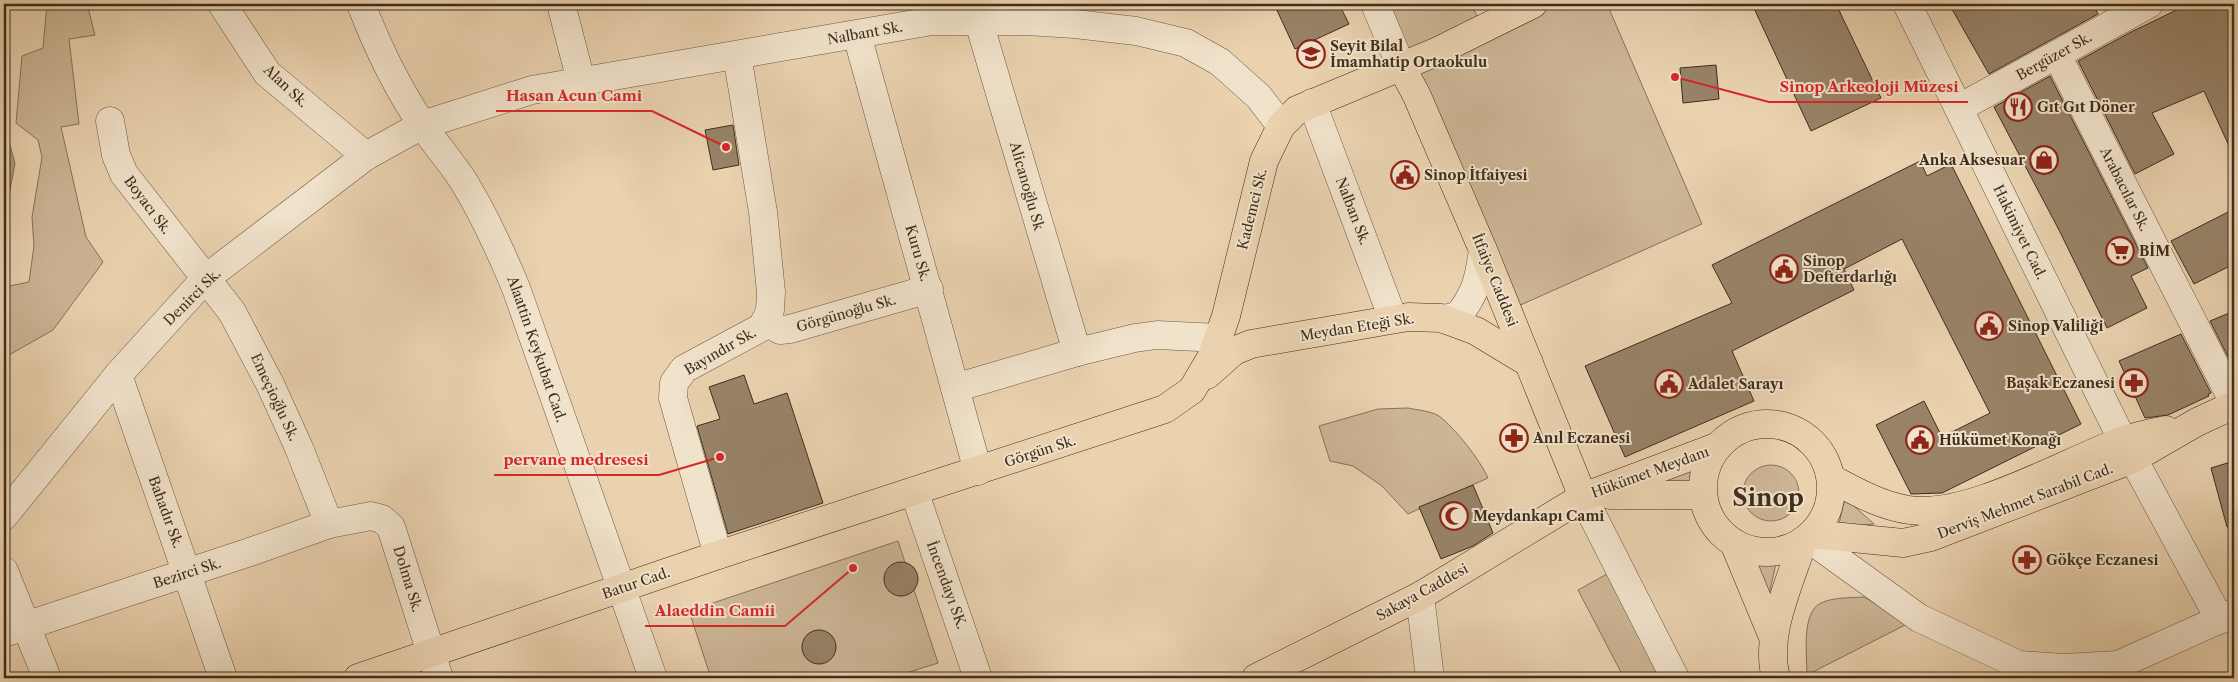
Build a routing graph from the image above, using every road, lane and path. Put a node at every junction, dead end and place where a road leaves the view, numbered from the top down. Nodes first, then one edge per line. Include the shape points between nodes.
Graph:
1 (222, 4) edge
2 (361, 4) edge
3 (561, 4) edge
4 (1375, 4) edge
5 (1533, 4) edge
6 (1907, 4) edge
7 (2149, 4) edge
8 (932, 12) edge
9 (978, 19) junction
10 (857, 35) junction
11 (737, 55) junction
12 (2057, 55) junction
13 (1402, 66) junction
14 (581, 81) junction
15 (1312, 103) junction
16 (1959, 108) junction
17 (110, 121) dead end
18 (422, 125) junction
19 (1282, 126) junction
20 (366, 156) junction
21 (1483, 250) junction
22 (205, 279) junction
23 (929, 290) junction
24 (1393, 319) junction
25 (1444, 319) junction
26 (766, 321) junction
27 (1219, 338) junction
28 (1077, 352) junction
29 (1529, 363) junction
30 (118, 375) junction
31 (955, 388) junction
32 (1192, 390) junction
33 (2234, 404) edge
34 (1166, 410) joint
35 (1716, 447) junction
36 (2128, 450) junction
37 (978, 471) junction
38 (1832, 479) junction
39 (914, 491) junction
40 (1702, 496) junction
41 (1583, 497) junction
42 (4, 516) edge
43 (371, 516) joint
44 (329, 524) junction
45 (1808, 538) junction
46 (1734, 542) junction
47 (718, 555) junction
48 (4, 571) edge
49 (188, 573) junction
50 (620, 588) junction
51 (1420, 596) junction
52 (2227, 617) edge
53 (14, 630) edge
54 (1773, 637) junction
55 (435, 666) edge
56 (2013, 670) edge
57 (47, 678) edge
58 (223, 678) edge
59 (358, 678) edge
60 (653, 678) edge
61 (978, 678) edge
62 (1256, 678) edge
63 (1430, 678) edge
64 (1675, 678) edge
65 (1776, 678) edge

1 - 20 street, Alan Sk. via 267,73
2 - 18 street, Alaattin Keykubat Cad. via 374,37
3 - 14 street
4 - 13 street
5 - 13 main road, Kademci Sk.
6 - 16 street, Hakimiyet Cad.
7 - 12 street, Bergüzer Sk.
8 - 9 street, Nalbant Sk.
8 - 10 street, Nalbant Sk.
9 - 19 street, Nalbant Sk. via 1075,24 1136,31 1186,42 1220,62 1259,97
9 - 28 street, Alicanoğlu Sk
10 - 11 street, Nalbant Sk.
10 - 23 street, Kuru Sk.
11 - 14 street, Nalbant Sk.
11 - 26 street, Bayındır Sk. via 764,221 771,292
12 - 16 street, Bergüzer Sk.
12 - 33 street, Arabacılar Sk.
13 - 15 main road, Kademci Sk.
13 - 21 main road, İtfaiye Caddesi
14 - 18 street, Nalbant Sk. via 532,90
15 - 19 main road, Kademci Sk. via 1296,110
15 - 24 street, Nalban Sk.
16 - 36 street, Hakimiyet Cad.
17 - 22 street, Boyacı Sk. via 116,155 124,174
18 - 20 street, Denirci Sk.
18 - 50 street, Alaattin Keykubat Cad. via 463,181 496,239
19 - 27 main road, Kademci Sk. via 1264,161
20 - 22 street, Denirci Sk.
21 - 25 street via 1474,294 1458,316
21 - 29 main road, İtfaiye Caddesi
22 - 30 street, Denirci Sk.
22 - 44 street, Emeçioğlu Sk. via 232,312 270,384
23 - 26 street, Görgünoğlu Sk. via 790,329 780,330
23 - 31 street, Kuru Sk.
24 - 25 main road, Meydan Eteği Sk.
24 - 32 main road, Meydan Eteği Sk. via 1251,344 1234,351 1217,364
25 - 29 main road, Meydan Eteği Sk. via 1476,331
26 - 47 street, Bayındır Sk. via 764,326 684,369 674,383 673,398
27 - 28 street via 1157,335
27 - 32 main road, Kademci Sk.
28 - 31 street
29 - 41 main road, İtfaiye Caddesi
30 - 42 street, Denirci Sk.
30 - 49 street, Bahadır Sk.
31 - 37 street, Kuru Sk.
32 - 34 main road, Kademci Sk.
33 - 36 main road, Derviş Mehmet Sarabil Cad.
34 - 37 main road, Görgün Sk.
35 - 38 main road, Hükümet Meydanı via 1739,430 1769,423 1782,425 1804,434 1817,446 1825,457
35 - 40 main road, Hükümet Meydanı via 1706,466
35 - 41 main road, Hükümet Meydanı
36 - 38 main road, Derviş Mehmet Sarabil Cad. via 1950,509 1910,510 1869,499
36 - 45 main road, Derviş Mehmet Sarabil Cad. via 1931,538 1903,543
36 - 52 street, Hakimiyet Cad.
37 - 39 main road, Görgün Sk.
38 - 45 main road, Hükümet Meydanı via 1831,503 1822,524
39 - 47 main road, Batur Cad.
39 - 61 street, İncendayı SK.
40 - 41 main road, Hükümet Meydanı
40 - 46 main road, Hükümet Meydanı via 1709,519 1725,538
41 - 51 main road, Sakaya Caddesi
41 - 64 street
43 - 44 street, Bezirci Sk.
43 - 55 street, Dolma Sk. via 382,519 391,527
44 - 49 street, Bezirci Sk.
45 - 46 main road, Hükümet Meydanı via 1793,548 1771,553 1751,551
45 - 54 main road
45 - 56 street via 1919,618
46 - 54 main road
47 - 50 main road, Batur Cad.
48 - 53 street
49 - 53 street, Bezirci Sk.
49 - 58 street, Bahadır Sk.
50 - 55 main road, Batur Cad.
50 - 60 street, Alaattin Keykubat Cad.
51 - 62 main road, Sakaya Caddesi
51 - 63 street
52 - 56 street via 2118,665 2064,668 2019,665
53 - 57 street
54 - 65 main road via 1772,666
55 - 59 main road, Batur Cad.

